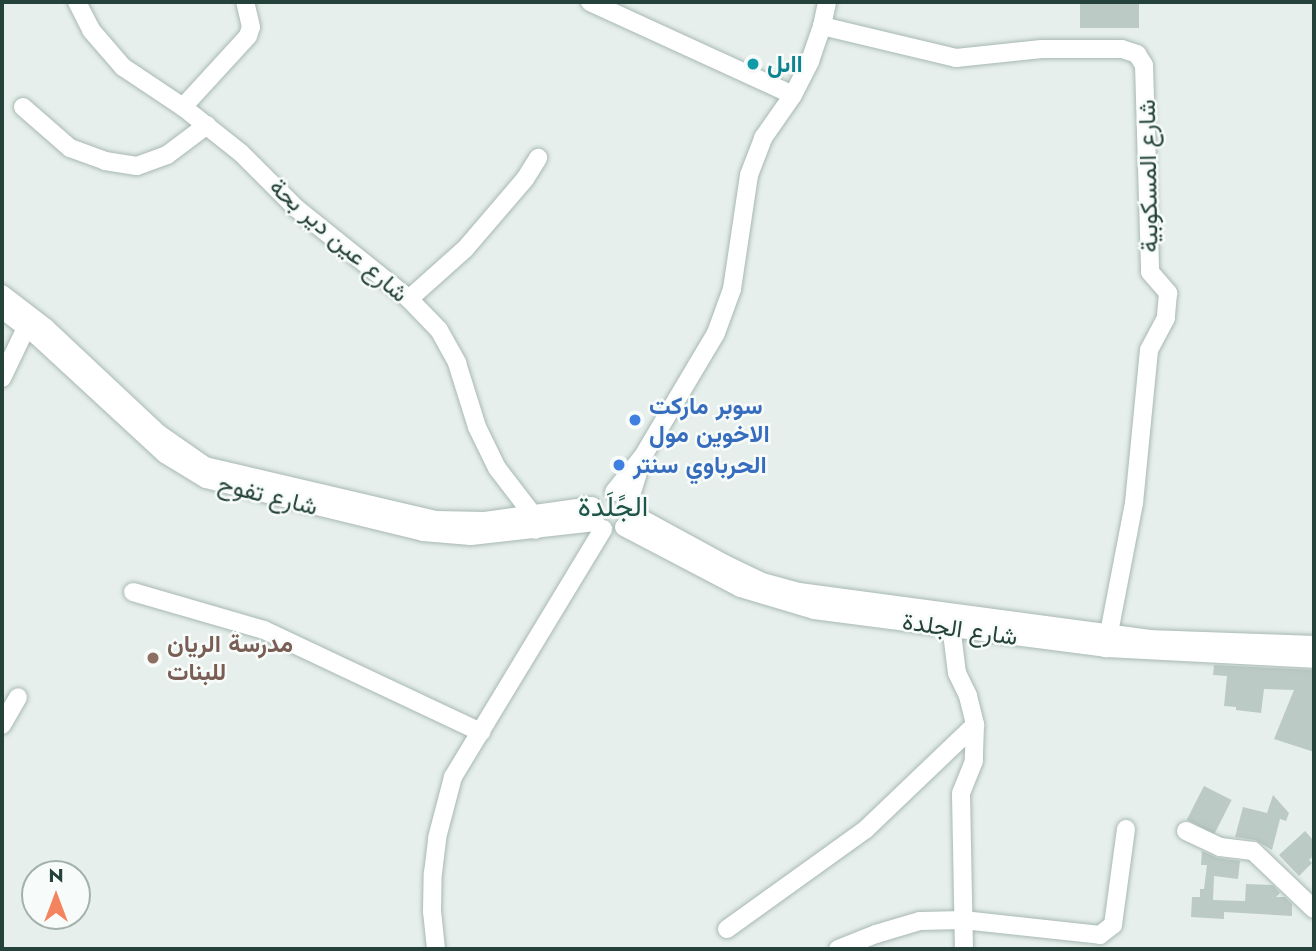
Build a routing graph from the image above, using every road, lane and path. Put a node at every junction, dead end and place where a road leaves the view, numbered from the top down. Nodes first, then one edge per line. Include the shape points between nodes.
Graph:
1 (77, 2) edge
2 (245, 2) edge
3 (590, 2) edge
4 (827, 2) edge
5 (822, 26) junction
6 (793, 95) junction
7 (23, 107) dead end
8 (183, 107) junction
9 (206, 125) junction
10 (538, 158) dead end
11 (2, 294) edge
12 (409, 299) junction
13 (2, 309) edge
14 (26, 328) junction
15 (2, 378) edge
16 (624, 508) junction
17 (597, 519) junction
18 (534, 522) junction
19 (133, 592) dead end
20 (952, 621) junction
21 (1108, 640) junction
22 (1314, 645) edge
23 (1314, 659) edge
24 (18, 697) dead end
25 (2, 725) edge
26 (975, 725) junction
27 (481, 732) junction
28 (1126, 829) dead end
29 (1186, 831) dead end
30 (1314, 909) edge
31 (963, 920) junction
32 (727, 929) dead end
33 (436, 949) edge
34 (447, 949) edge
35 (838, 949) edge
36 (964, 949) edge

1 - 8 street, شارع عين دير بحة via 91,30 123,67
2 - 8 street via 251,27 248,36
3 - 6 street
4 - 5 street
5 - 6 street
5 - 21 street, شارع المسكوبية via 956,58 1042,49 1122,49 1142,61 1146,73 1150,272 1168,293 1166,318 1149,350 1134,503
6 - 16 street via 763,138 749,175 732,289 716,333 643,456
7 - 9 street via 70,148 138,166 167,155
8 - 9 street, شارع عين دير بحة
9 - 12 street, شارع عين دير بحة via 296,208
10 - 12 street via 465,248
11 - 18 street via 46,328 159,434 205,466 436,520
12 - 18 street, شارع عين دير بحة via 439,330 457,363 477,427 497,468
13 - 14 street, شارع تفوح
14 - 15 street
14 - 18 street, شارع تفوح via 165,454 206,480 423,532 471,536
16 - 17 street, شارع تفوح via 614,531
16 - 17 street via 601,495
16 - 20 street, شارع الجلدة via 763,597 814,610
17 - 18 street, شارع تفوح
17 - 27 street
19 - 27 street via 264,630
20 - 21 street, شارع الجلدة
20 - 26 street via 957,673
21 - 22 street, شارع الجلدة
21 - 23 street, شارع الجلدة
24 - 25 street
26 - 31 street via 974,761 961,794
26 - 32 street via 866,829
27 - 33 street via 453,777 443,809 433,873
27 - 34 street via 451,817 442,874
28 - 31 street via 1113,925 1100,935
29 - 30 street via 1220,846 1253,850
31 - 35 street via 920,921
31 - 36 street

